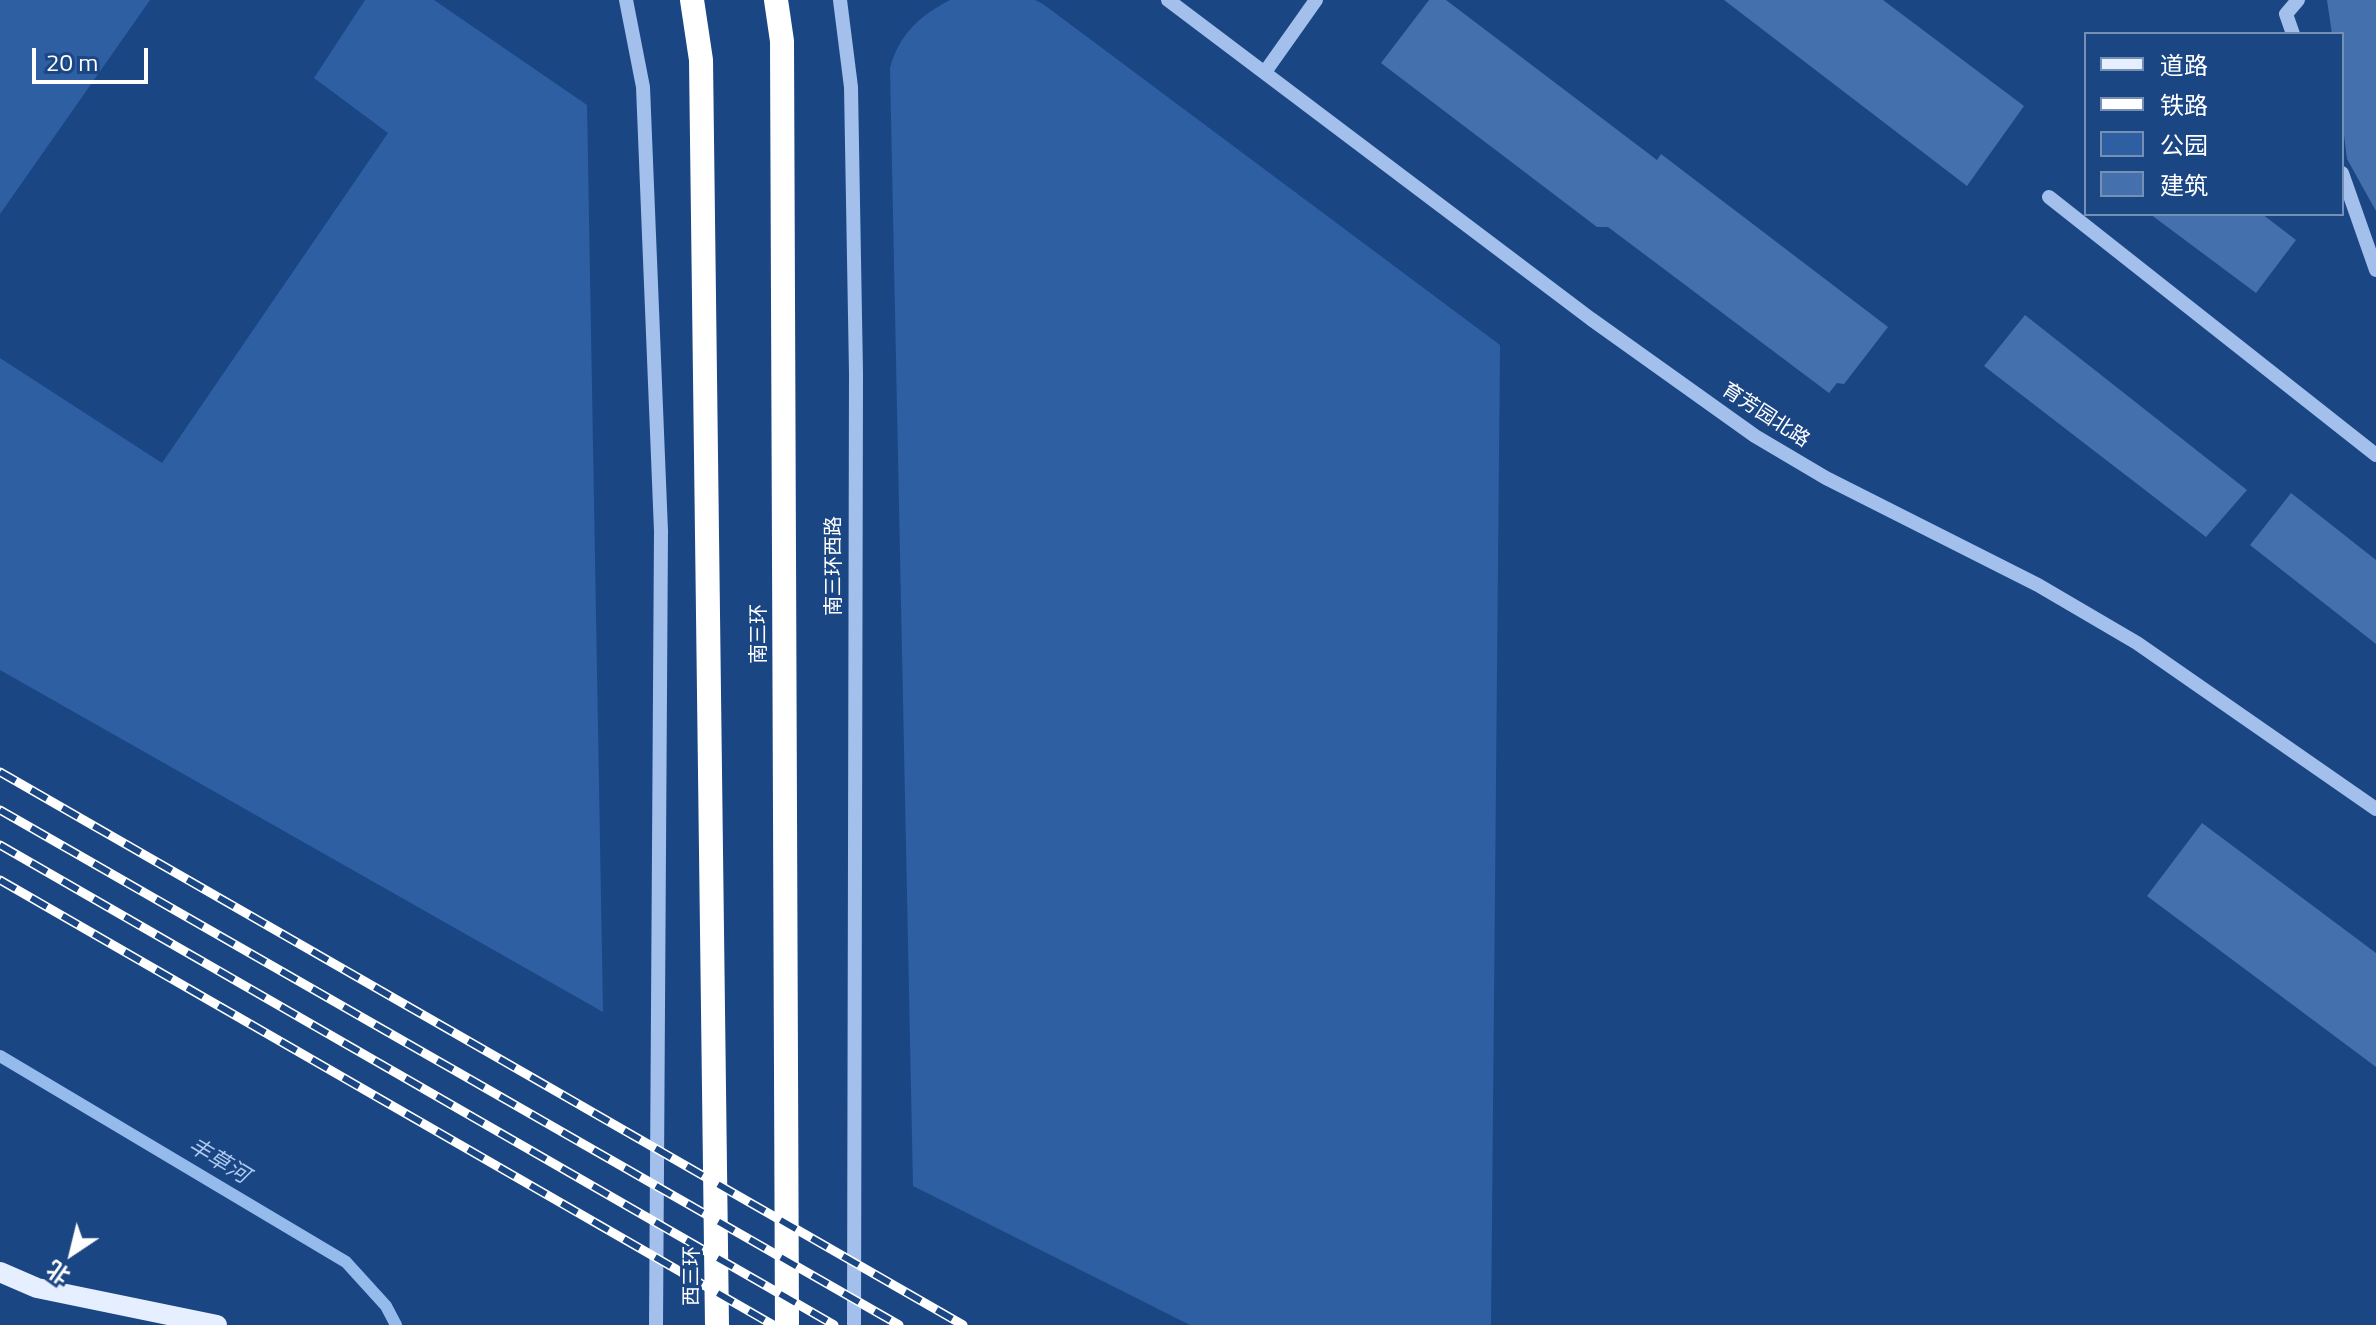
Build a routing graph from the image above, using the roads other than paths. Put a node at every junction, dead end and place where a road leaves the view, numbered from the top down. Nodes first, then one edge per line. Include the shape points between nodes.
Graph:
1 (626, 0) edge
2 (692, 0) edge
3 (776, 0) edge
4 (1168, 0) edge
5 (1316, 0) edge
6 (2298, 0) edge
7 (842, 2) edge
8 (2292, 32) edge
9 (1265, 72) junction
10 (2344, 179) edge
11 (2049, 197) dead end
12 (2376, 270) edge
13 (2376, 455) edge
14 (2376, 809) edge
15 (0, 1272) edge
16 (217, 1325) edge
17 (656, 1325) edge
18 (717, 1325) edge
19 (787, 1325) edge
20 (854, 1325) edge

1 - 17 street via 643,87 661,531
2 - 18 highway, 西三环 via 701,60
3 - 19 highway, 南三环 via 782,41
4 - 9 street, 育芳园北路
5 - 9 street
6 - 8 street via 2286,14
7 - 20 street, 南三环西路 via 851,87 856,373
9 - 14 street, 育芳园北路 via 1755,436 2124,636
10 - 12 street
11 - 13 street
15 - 16 main road via 37,1288

